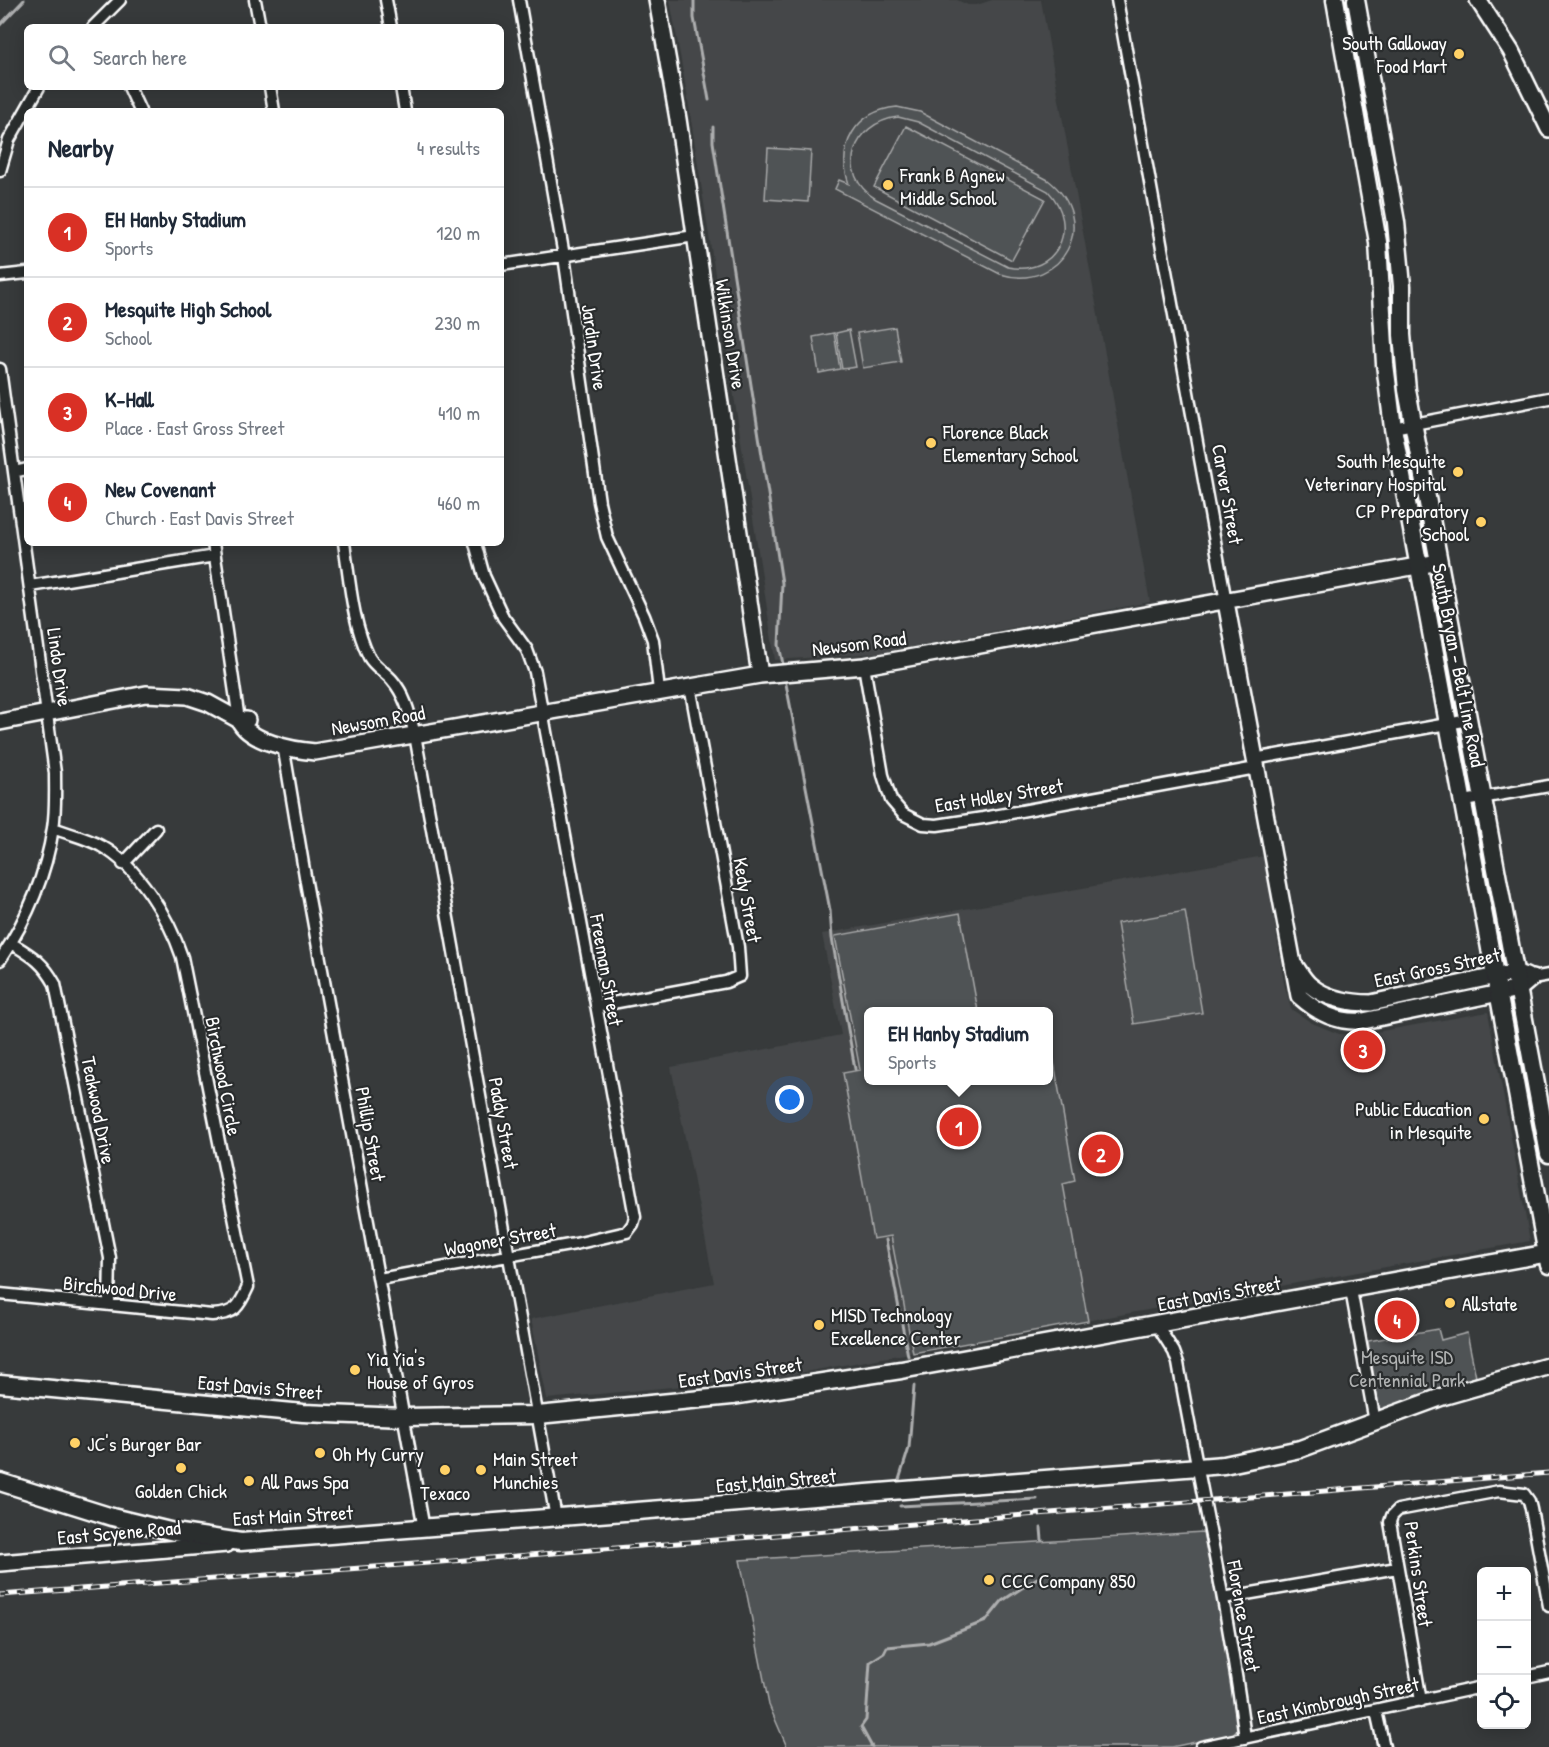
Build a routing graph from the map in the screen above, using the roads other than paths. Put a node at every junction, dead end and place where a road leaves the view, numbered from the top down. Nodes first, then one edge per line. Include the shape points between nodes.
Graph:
1 (120, 0) edge
2 (255, 0) edge
3 (386, 0) edge
4 (519, 0) edge
5 (657, 0) edge
6 (1117, 0) edge
7 (1335, 0) edge
8 (1356, 0) edge
9 (1478, 0) edge
10 (1360, 23) junction
11 (96, 24) edge
12 (259, 24) edge
13 (390, 24) edge
14 (1340, 27) junction
15 (37, 90) edge
16 (130, 90) edge
17 (270, 90) edge
18 (402, 90) edge
19 (27, 108) edge
20 (139, 108) edge
21 (274, 108) edge
22 (404, 108) edge
23 (24, 114) edge
24 (1549, 129) edge
25 (0, 171) edge
26 (695, 236) junction
27 (564, 256) junction
28 (504, 265) edge
29 (24, 273) edge
30 (0, 276) edge
31 (0, 369) edge
32 (1549, 398) edge
33 (1414, 424) junction
34 (1393, 428) junction
35 (24, 469) edge
36 (14, 471) junction
37 (24, 543) edge
38 (24, 546) edge
39 (213, 546) edge
40 (344, 546) edge
41 (476, 546) edge
42 (215, 556) junction
43 (1439, 562) junction
44 (1419, 565) junction
45 (30, 586) junction
46 (1226, 602) junction
47 (1456, 651) junction
48 (1436, 655) junction
49 (864, 666) junction
50 (760, 675) junction
51 (690, 686) junction
52 (659, 691) junction
53 (542, 712) junction
54 (48, 713) junction
55 (239, 720) junction
56 (1469, 720) junction
57 (0, 722) edge
58 (1449, 724) junction
59 (415, 735) junction
60 (283, 745) junction
61 (1255, 764) junction
62 (1549, 786) edge
63 (1483, 797) junction
64 (1464, 801) junction
65 (53, 828) junction
66 (156, 829) dead end
67 (123, 864) junction
68 (1501, 894) junction
69 (1482, 897) junction
70 (11, 943) junction
71 (0, 960) edge
72 (1292, 962) junction
73 (1496, 975) junction
74 (1549, 975) edge
75 (1522, 980) junction
76 (1499, 993) junction
77 (1299, 996) joint
78 (596, 1006) junction
79 (1549, 1154) edge
80 (1549, 1160) edge
81 (1529, 1163) junction
82 (627, 1232) joint
83 (510, 1255) junction
84 (1548, 1257) edge
85 (379, 1279) junction
86 (1351, 1290) junction
87 (0, 1294) edge
88 (109, 1305) junction
89 (235, 1308) joint
90 (1157, 1325) junction
91 (1549, 1366) edge
92 (0, 1384) edge
93 (538, 1415) junction
94 (405, 1417) junction
95 (1375, 1422) junction
96 (1197, 1468) junction
97 (0, 1482) edge
98 (556, 1518) junction
99 (424, 1529) junction
100 (241, 1542) junction
101 (1214, 1549) junction
102 (0, 1563) edge
103 (1397, 1568) junction
104 (1223, 1598) junction
105 (1549, 1606) edge
106 (1549, 1672) edge
107 (1531, 1676) edge
108 (1477, 1688) edge
109 (1421, 1701) junction
110 (1376, 1711) junction
111 (1245, 1738) junction
112 (1201, 1747) edge
113 (1384, 1747) edge

1 - 11 street
2 - 12 street
3 - 13 street
4 - 27 street, Jardin Drive
5 - 26 street, Wilkinson Drive
6 - 46 street, Carver Street
7 - 14 main road, South Bryan - Belt Line Road
8 - 10 main road, South Bryan - Belt Line Road
9 - 24 street via 1511,51
10 - 14 main road
10 - 33 main road, South Bryan - Belt Line Road via 1396,222 1404,364
14 - 34 main road, South Bryan - Belt Line Road via 1378,242 1384,364
15 - 19 street
16 - 20 street
17 - 21 street
18 - 22 street
23 - 25 street via 9,140
26 - 27 street
26 - 50 street, Wilkinson Drive
27 - 28 street
27 - 52 street, Jardin Drive via 599,502 607,537 645,616
29 - 30 street
31 - 36 street, Lindo Drive
32 - 33 street
33 - 34 street
33 - 43 main road, South Bryan - Belt Line Road
34 - 44 main road, South Bryan - Belt Line Road
35 - 36 street
36 - 37 street, Lindo Drive
38 - 45 street, Lindo Drive
39 - 42 street
40 - 59 street, Paddy Street via 360,637 371,660 404,697
41 - 53 street, Freeman Street via 502,617 527,650
42 - 45 street
42 - 55 street
43 - 44 street, Newsom Road
43 - 47 main road, South Bryan - Belt Line Road
44 - 46 street, Newsom Road
44 - 48 main road, South Bryan - Belt Line Road
45 - 54 street, Lindo Drive
46 - 49 street, Newsom Road
46 - 61 street, Carver Street
47 - 48 main road
47 - 56 main road, South Bryan - Belt Line Road
48 - 58 main road, South Bryan - Belt Line Road
49 - 50 street, Newsom Road
49 - 61 street, East Holley Street via 883,776 891,800 903,814 923,824 937,825
50 - 51 street, Newsom Road
51 - 52 street, Newsom Road
51 - 78 street, Kedy Street via 740,976 726,982
52 - 53 street, Newsom Road
53 - 59 street, Newsom Road
53 - 78 street, Freeman Street
54 - 55 street, Newsom Road via 146,694 173,694 208,703
54 - 57 street, Newsom Road
54 - 65 street, Lindo Drive via 55,772
55 - 60 street, Newsom Road via 242,727 270,744
56 - 58 street, East Holley Street
56 - 63 main road, South Bryan - Belt Line Road
58 - 61 street, East Holley Street
58 - 64 main road, South Bryan - Belt Line Road
59 - 60 street, Newsom Road via 315,752
59 - 83 street, Paddy Street
60 - 85 street, Phillip Street
61 - 72 street, Carver Street
62 - 63 street
63 - 64 street
63 - 68 main road, South Bryan - Belt Line Road
64 - 69 main road, South Bryan - Belt Line Road
65 - 67 street, Birchwood Circle via 102,846
65 - 70 street, Lindo Drive via 36,892
66 - 67 street
67 - 89 street, Birchwood Circle via 151,894 175,935 182,957 248,1287
68 - 69 main road
68 - 75 main road, South Bryan - Belt Line Road
69 - 73 main road, South Bryan - Belt Line Road
70 - 71 street, Lindo Drive
70 - 88 street, Teakwood Drive via 39,960 55,984 110,1257
72 - 73 street, East Gross Street via 1310,986 1357,1003
72 - 77 street, Carver Street
73 - 75 street, East Gross Street
73 - 76 main road, South Bryan - Belt Line Road
74 - 75 street, East Gross Street
75 - 76 street, East Gross Street
75 - 79 main road, South Bryan - Belt Line Road
76 - 77 street, East Gross Street via 1347,1022 1314,1008
76 - 81 main road, South Bryan - Belt Line Road
78 - 82 street, Freeman Street via 635,1217
80 - 81 street
81 - 84 main road, South Bryan - Belt Line Road
82 - 83 street, Wagoner Street
83 - 85 street, Wagoner Street
83 - 93 street, Paddy Street
84 - 86 main road, East Davis Street
85 - 94 street, Phillip Street
86 - 90 main road, East Davis Street
86 - 95 street
87 - 88 street, Birchwood Drive
88 - 89 street, Birchwood Drive via 212,1315
90 - 93 main road, East Davis Street via 732,1396
90 - 96 street via 1178,1363
91 - 95 main road, East Main Street via 1444,1396
92 - 94 main road, East Davis Street via 284,1412
93 - 94 main road, East Davis Street
93 - 98 street, Paddy Street
94 - 99 street, Phillip Street
95 - 96 main road, East Main Street via 1300,1449
96 - 98 main road, East Main Street
96 - 101 street, Florence Street
96 - 101 street via 1206,1480 1217,1534
97 - 100 main road, East Main Street via 112,1517
98 - 99 main road, East Main Street
99 - 100 main road, East Main Street
100 - 102 street, East Scyene Road
101 - 104 street, Florence Street
103 - 104 street
103 - 105 street, Perkins Street via 1390,1522 1398,1510 1499,1491 1524,1494 1532,1509
103 - 109 street, Perkins Street
104 - 111 street, Florence Street
106 - 107 street
108 - 109 street, East Kimbrough Street
109 - 110 street, East Kimbrough Street
110 - 111 street, East Kimbrough Street
110 - 113 street
111 - 112 street, East Kimbrough Street

